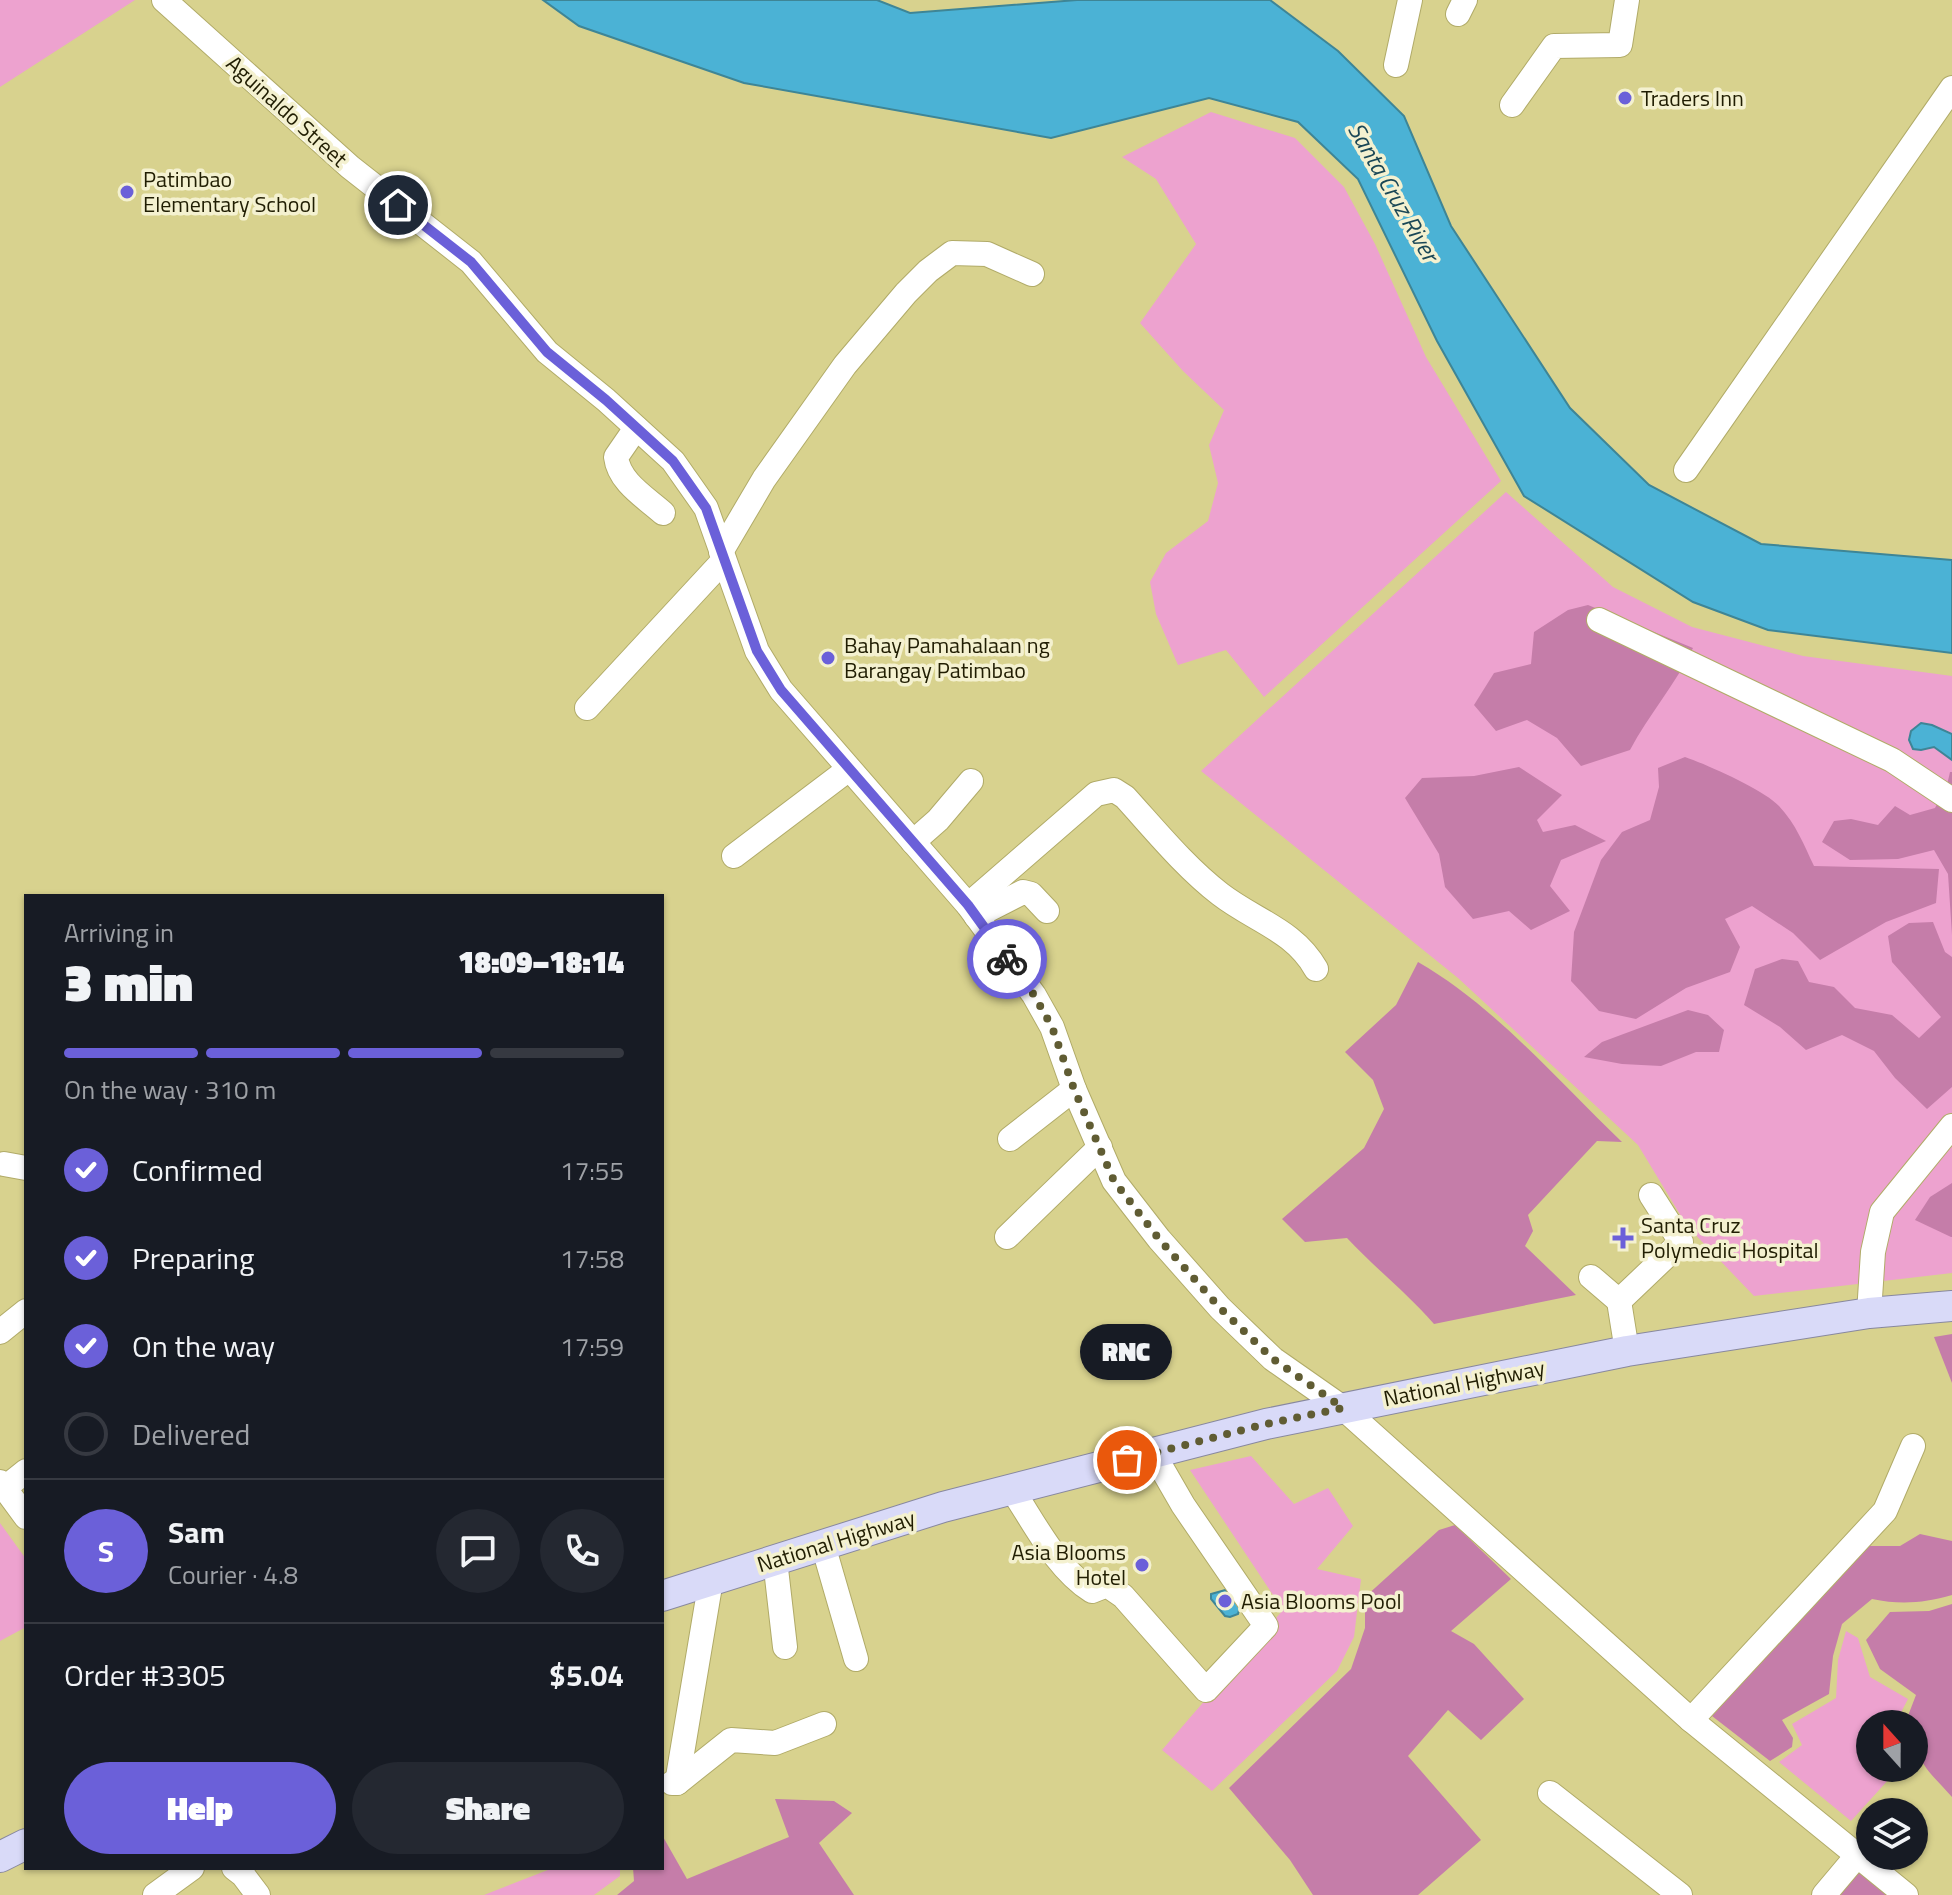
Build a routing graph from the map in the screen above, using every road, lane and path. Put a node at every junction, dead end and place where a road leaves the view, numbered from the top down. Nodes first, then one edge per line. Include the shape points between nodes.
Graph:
1 (164, 0) edge
2 (1410, 0) edge
3 (1627, 0) edge
4 (1396, 65) dead end
5 (1952, 88) edge
6 (1512, 105) dead end
7 (1032, 274) dead end
8 (636, 428) junction
9 (1686, 470) dead end
10 (663, 513) dead end
11 (723, 556) junction
12 (1599, 620) dead end
13 (587, 708) dead end
14 (849, 769) junction
15 (971, 781) dead end
16 (1952, 800) edge
17 (913, 842) junction
18 (734, 856) dead end
19 (972, 910) junction
20 (1047, 911) dead end
21 (1316, 969) dead end
22 (1074, 1089) junction
23 (1952, 1126) edge
24 (1010, 1139) dead end
25 (1100, 1147) junction
26 (1651, 1195) dead end
27 (1007, 1237) dead end
28 (1591, 1277) dead end
29 (1619, 1301) junction
30 (1952, 1306) edge
31 (24, 1313) edge
32 (1869, 1313) junction
33 (0, 1332) edge
34 (1627, 1351) junction
35 (1343, 1408) junction
36 (1913, 1446) dead end
37 (1153, 1453) junction
38 (24, 1472) edge
39 (2, 1485) edge
40 (1011, 1488) junction
41 (24, 1514) edge
42 (823, 1545) junction
43 (775, 1560) junction
44 (711, 1580) junction
45 (664, 1595) edge
46 (785, 1647) dead end
47 (856, 1659) dead end
48 (1691, 1720) junction
49 (824, 1724) dead end
50 (670, 1782) edge
51 (1550, 1793) dead end
52 (24, 1845) edge
53 (0, 1857) edge
54 (1856, 1857) joint
55 (189, 1870) edge
56 (237, 1870) edge
57 (1873, 1870) edge
58 (155, 1895) edge
59 (258, 1895) edge
60 (1680, 1895) edge
61 (1824, 1895) edge
62 (1906, 1895) edge

1 - 8 street, Aguinaldo Street via 350,167 471,262 547,352
2 - 4 street
3 - 6 street via 1620,45 1554,46
5 - 9 street
7 - 11 street via 987,254 952,253 928,271 845,365 764,479
8 - 10 street via 616,457 618,469
8 - 11 street, Aguinaldo Street via 673,461 706,508
11 - 13 street
11 - 14 street, Aguinaldo Street via 757,651 781,690
12 - 16 street via 1892,760
14 - 17 street, Aguinaldo Street
14 - 18 street
15 - 17 street
17 - 19 street, Aguinaldo Street
19 - 20 street via 1023,892
19 - 21 street via 1096,794 1114,790 1218,893 1289,936
19 - 22 street, Aguinaldo Street via 1034,995 1052,1027
22 - 24 street
22 - 25 street, Aguinaldo Street
23 - 32 street via 1882,1212
25 - 27 street
25 - 35 street, Aguinaldo Street via 1114,1181 1220,1308 1273,1359
26 - 29 street via 1681,1242
28 - 29 street
29 - 34 street
30 - 32 main road, National Highway
31 - 33 street
32 - 34 main road, National Highway
34 - 35 main road, National Highway
35 - 37 main road, National Highway
35 - 48 street, Aguinaldo Street
36 - 48 street via 1885,1511
37 - 40 main road, National Highway
37 - 40 street via 1266,1626 1206,1690 1123,1596 1107,1585 1092,1591 1078,1582
38 - 39 street
39 - 41 street
40 - 42 main road, National Highway
42 - 43 main road, National Highway
42 - 47 street
43 - 44 main road, National Highway
43 - 46 street
44 - 45 main road, National Highway
44 - 50 street
48 - 54 street, Aguinaldo Street
49 - 50 street via 775,1743 731,1740
51 - 60 street
52 - 53 main road
54 - 61 street
55 - 58 street
56 - 59 street
57 - 62 street, Aguinaldo Street

